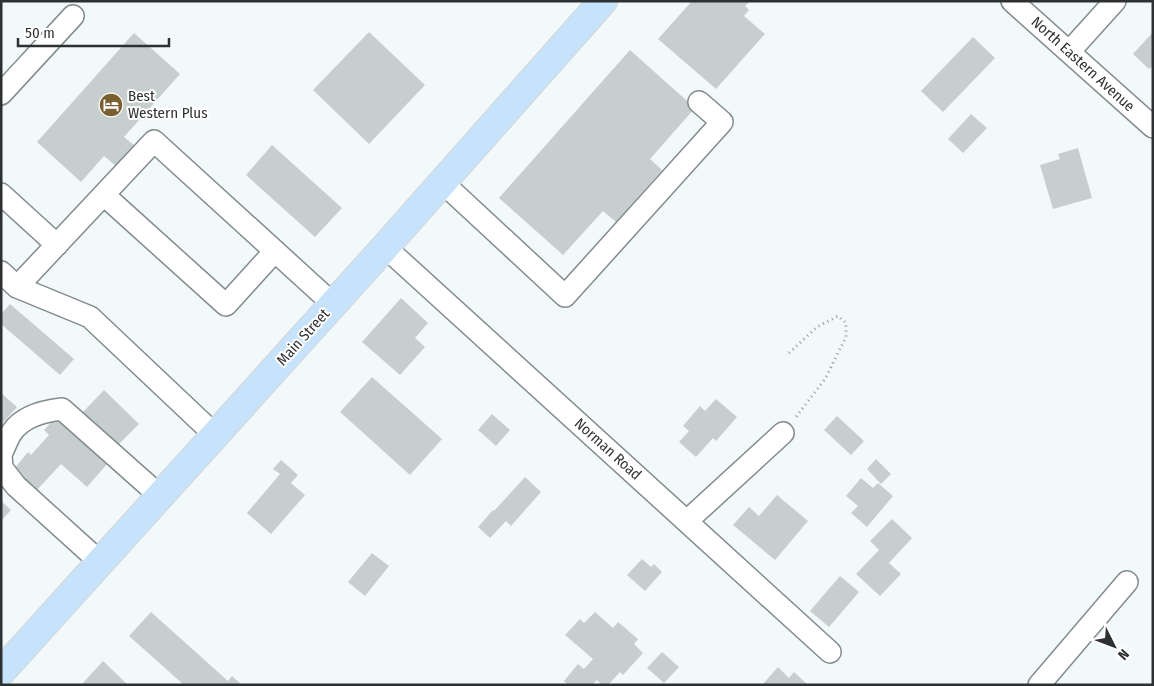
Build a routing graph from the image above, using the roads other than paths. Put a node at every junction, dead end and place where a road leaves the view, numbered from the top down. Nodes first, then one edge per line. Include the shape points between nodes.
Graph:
1 (603, 1) edge
2 (1012, 1) edge
3 (1115, 1) edge
4 (73, 16) dead end
5 (1069, 52) junction
6 (1, 94) edge
7 (699, 102) dead end
8 (1153, 127) edge
9 (442, 182) junction
10 (1, 194) edge
11 (104, 195) junction
12 (58, 245) junction
13 (386, 247) junction
14 (275, 251) junction
15 (1, 272) edge
16 (17, 287) junction
17 (333, 304) junction
18 (783, 433) road end
19 (215, 435) junction
20 (1, 455) edge
21 (160, 496) junction
22 (687, 521) junction
23 (100, 562) junction
24 (1127, 582) dead end
25 (830, 652) dead end
26 (1, 672) edge
27 (1040, 685) edge

1 - 9 main road, Main Street
2 - 5 street, North Eastern Avenue
3 - 5 street
4 - 6 street
5 - 8 street, North Eastern Avenue
7 - 9 street via 722,122 565,296
9 - 13 main road, Main Street
10 - 12 street
11 - 12 street
11 - 14 street via 154,142
11 - 14 street via 226,305
12 - 16 street
13 - 17 main road, Main Street
13 - 22 street, Norman Road
14 - 17 street
15 - 16 street
16 - 19 street via 90,317
17 - 19 main road, Main Street
18 - 22 street
19 - 21 main road, Main Street
20 - 21 street via 12,432 24,420 47,410 62,409
20 - 23 street via 2,468 16,486
21 - 23 main road, Main Street
22 - 25 street, Norman Road
23 - 26 main road, Main Street
24 - 27 street

